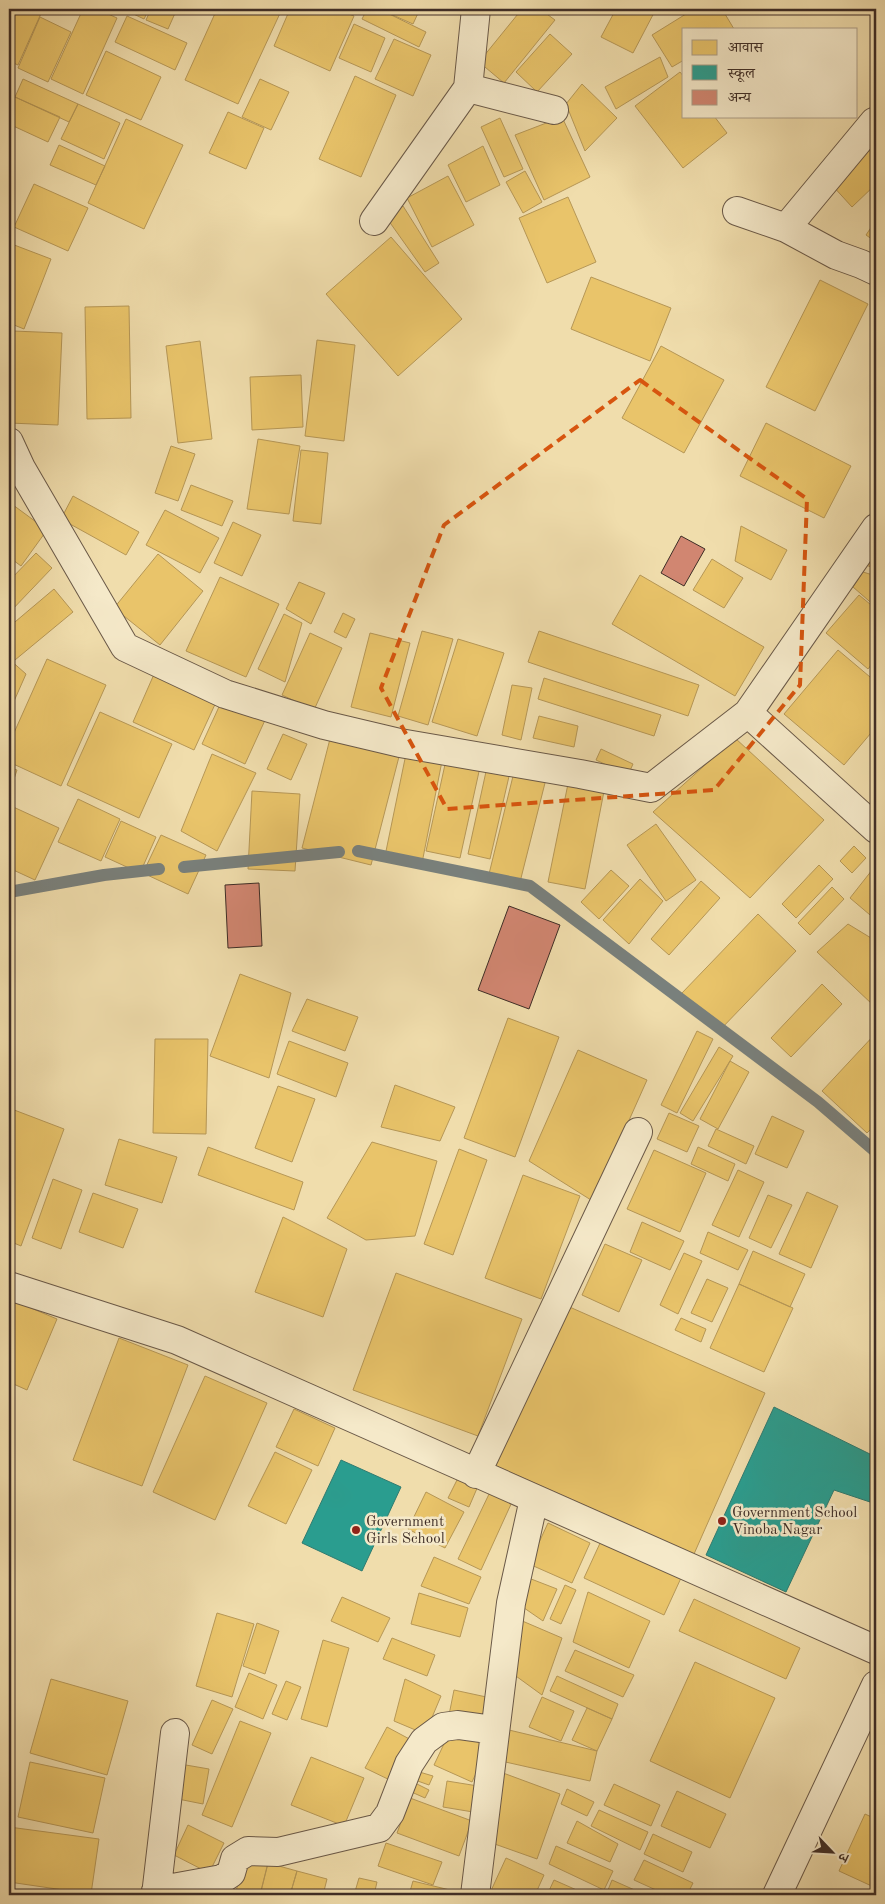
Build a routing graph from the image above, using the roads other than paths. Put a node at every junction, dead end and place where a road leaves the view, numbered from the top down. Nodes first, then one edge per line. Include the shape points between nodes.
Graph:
1 (476, 9) edge
2 (468, 88) junction
3 (554, 110) dead end
4 (874, 122) dead end
5 (737, 211) dead end
6 (374, 221) dead end
7 (786, 228) junction
8 (876, 271) edge
9 (9, 442) edge
10 (876, 528) edge
11 (748, 712) junction
12 (876, 829) edge
13 (638, 1132) dead end
14 (9, 1286) edge
15 (476, 1474) junction
16 (534, 1499) junction
17 (876, 1650) edge
18 (876, 1685) edge
19 (494, 1730) junction
20 (175, 1733) dead end
21 (156, 1893) edge
22 (475, 1895) edge
23 (777, 1895) edge

1 - 2 street
2 - 3 street
2 - 6 street
4 - 7 street
5 - 7 street
7 - 8 street via 836,255
9 - 11 street via 21,468 126,646 225,694 324,725 400,743 652,788
10 - 11 street
11 - 12 street
13 - 15 street
14 - 15 street via 177,1340
15 - 16 street
16 - 17 street
16 - 19 street via 511,1603
18 - 23 street
19 - 21 street via 458,1725 443,1727 424,1742 409,1764 390,1813 379,1828 278,1852 248,1851 235,1859 231,1873 222,1879
19 - 22 street
20 - 21 street

